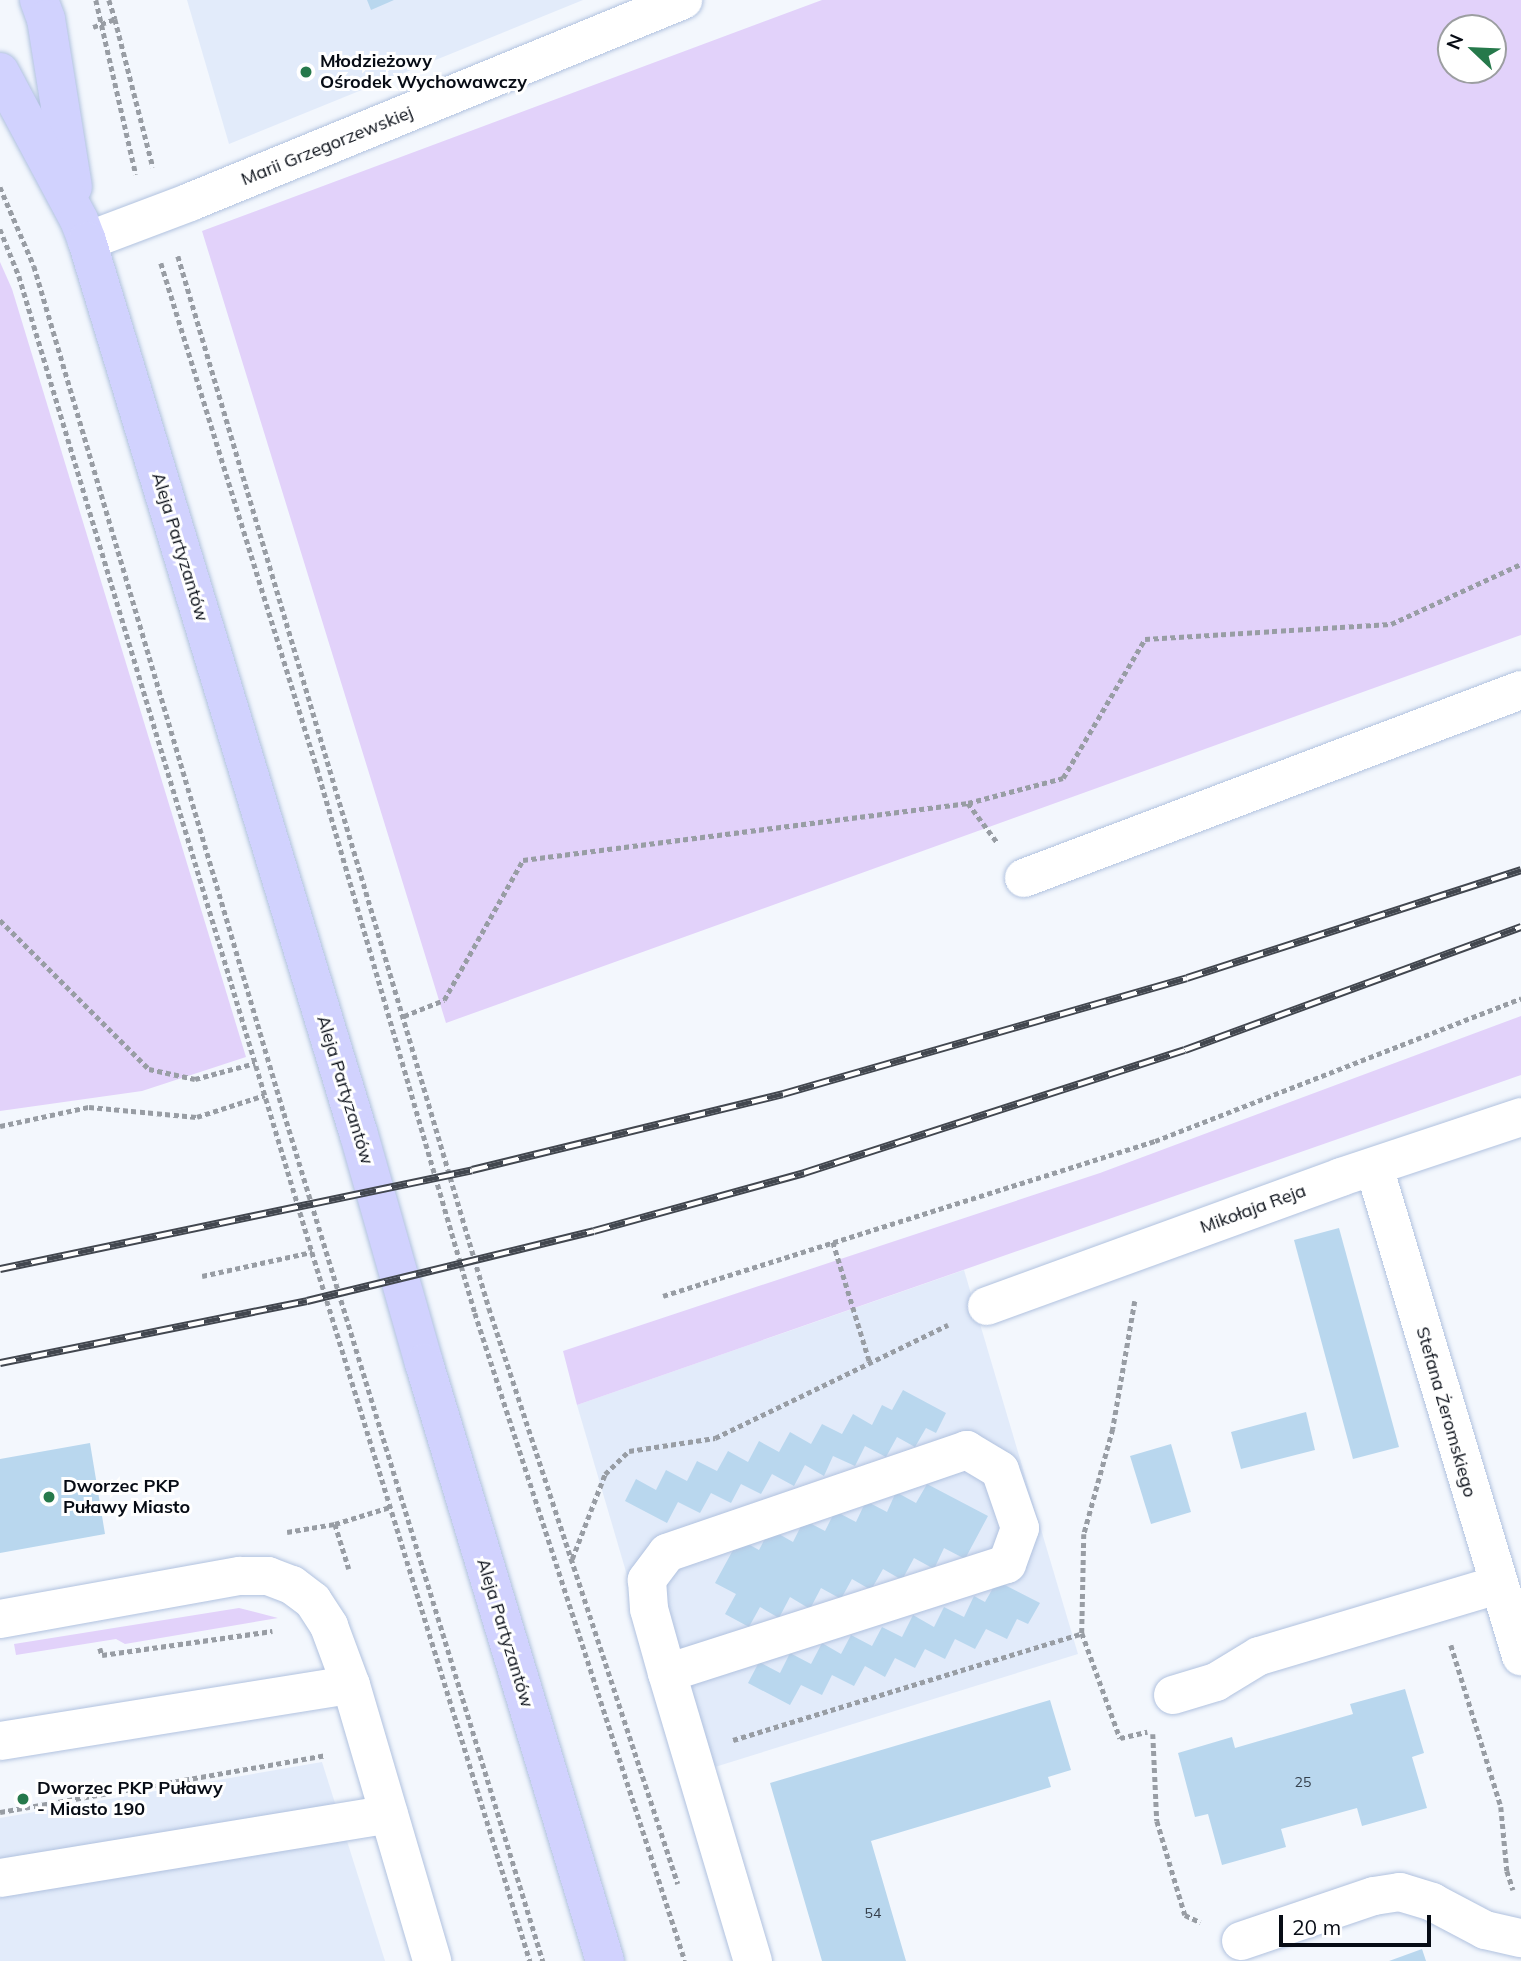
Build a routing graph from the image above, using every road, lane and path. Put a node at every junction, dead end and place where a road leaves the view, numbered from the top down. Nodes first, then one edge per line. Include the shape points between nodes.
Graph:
1 (39, 0) edge
2 (96, 0) edge
3 (109, 0) edge
4 (683, 0) edge
5 (115, 19) junction
6 (102, 23) junction
7 (49, 43) junction
8 (0, 72) edge
9 (0, 187) edge
10 (156, 215) junction
11 (0, 229) edge
12 (83, 230) junction
13 (1521, 564) edge
14 (1521, 690) edge
15 (1024, 878) dead end
16 (0, 920) edge
17 (1521, 998) edge
18 (404, 1016) junction
19 (255, 1063) junction
20 (265, 1095) junction
21 (1521, 1117) edge
22 (0, 1126) edge
23 (1374, 1167) junction
24 (833, 1242) junction
25 (1144, 1249) junction
26 (312, 1252) junction
27 (202, 1276) dead end
28 (663, 1296) dead end
29 (987, 1306) joint
30 (870, 1363) junction
31 (390, 1507) junction
32 (335, 1524) dead end
33 (572, 1559) junction
34 (1497, 1585) junction
35 (0, 1619) edge
36 (1082, 1633) junction
37 (1521, 1656) edge
38 (667, 1673) junction
39 (351, 1685) junction
40 (1173, 1695) dead end
41 (0, 1741) edge
42 (692, 1753) junction
43 (329, 1754) dead end
44 (0, 1812) edge
45 (389, 1814) junction
46 (0, 1878) edge
47 (682, 1896) dead end
48 (1521, 1938) edge
49 (1241, 1941) joint
50 (432, 1961) edge
51 (530, 1961) edge
52 (544, 1961) edge
53 (605, 1961) edge
54 (685, 1961) edge
55 (754, 1961) edge

1 - 7 main road, Aleja Partyzantów
2 - 6 path
3 - 5 path
4 - 10 street, Marii Grzegorzewskiej
5 - 6 path
5 - 10 path
6 - 7 path
6 - 10 path
7 - 12 main road, Aleja Partyzantów
8 - 12 main road, Aleja Partyzantów
9 - 52 path via 34,266 284,1113
10 - 12 street, Marii Grzegorzewskiej
10 - 18 path
10 - 54 path via 475,1313
11 - 19 path via 19,276
12 - 53 main road, Aleja Partyzantów
13 - 18 path via 1391,624 1145,639 1063,778 968,803 523,860 444,1000
14 - 15 street
16 - 19 path via 149,1069 195,1079
17 - 24 path via 1155,1141
18 - 33 path via 489,1308
19 - 20 path
20 - 22 path via 197,1117 89,1107
20 - 26 path
21 - 23 street, Mikołaja Reja
23 - 25 street, Mikołaja Reja
23 - 34 street, Stefana Żeromskiego
24 - 28 path
24 - 30 path
25 - 29 street, Mikołaja Reja
25 - 36 path via 1113,1429 1084,1534
26 - 27 path
26 - 31 path
29 - 30 path
30 - 33 path via 715,1438 629,1451 605,1474
31 - 32 path
31 - 51 path
33 - 47 path
34 - 37 street, Stefana Żeromskiego
34 - 40 street via 1259,1656 1216,1682
35 - 39 street via 240,1576 268,1576 292,1585 313,1601 329,1626
36 - 42 path
36 - 49 path via 1120,1738 1153,1730 1157,1821 1185,1915
38 - 38 street via 1007,1564 1020,1528 999,1470 967,1450 667,1553 647,1580 649,1609
38 - 42 street
39 - 41 street
39 - 45 street
42 - 55 street
43 - 44 path
45 - 46 street
45 - 50 street
48 - 49 street via 1485,1930 1432,1902 1400,1892 1374,1896

